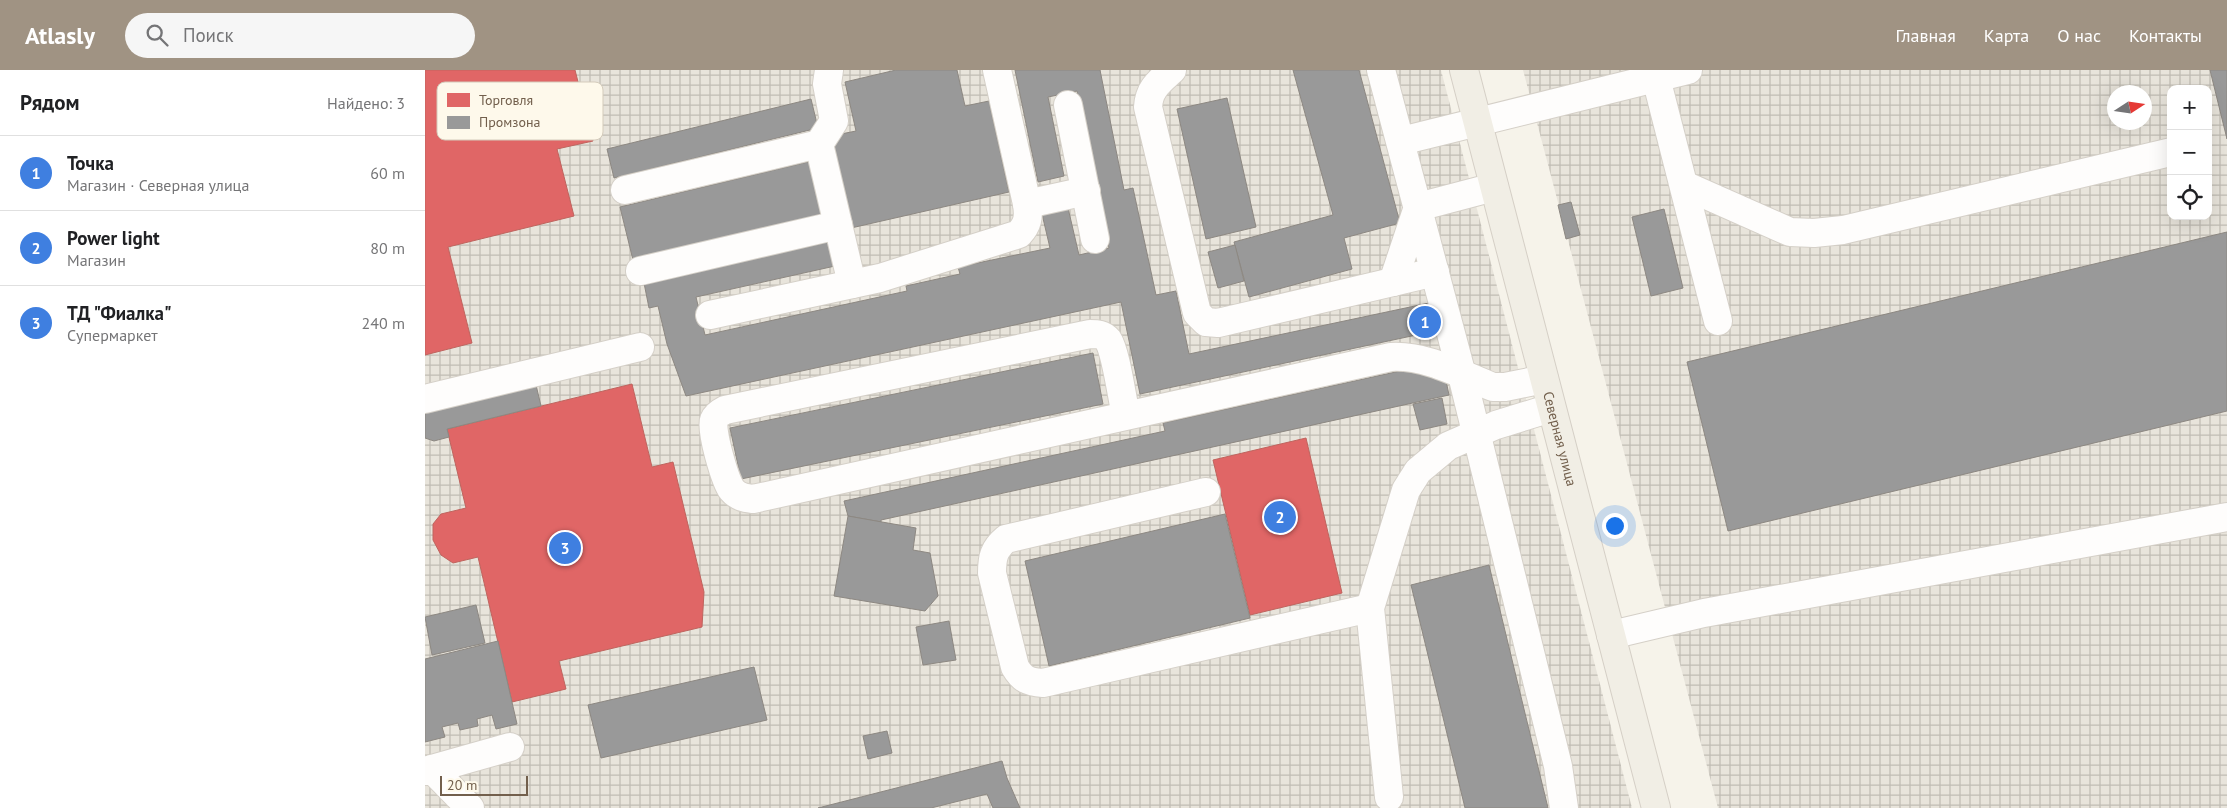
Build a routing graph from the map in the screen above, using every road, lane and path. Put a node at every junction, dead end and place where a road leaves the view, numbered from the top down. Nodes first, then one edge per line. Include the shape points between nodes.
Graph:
1 (829, 70) edge
2 (997, 70) edge
3 (1172, 70) edge
4 (1381, 70) edge
5 (1464, 70) edge
6 (1688, 70) edge
7 (1657, 78) junction
8 (1068, 105) dead end
9 (1477, 123) junction
10 (1401, 141) junction
11 (819, 144) junction
12 (2167, 153) edge
13 (1684, 185) junction
14 (1494, 187) junction
15 (625, 190) dead end
16 (1085, 191) junction
17 (1027, 204) junction
18 (1418, 207) junction
19 (838, 226) junction
20 (1095, 239) dead end
21 (640, 271) dead end
22 (1435, 272) junction
23 (1393, 282) junction
24 (852, 284) junction
25 (710, 315) dead end
26 (1718, 321) dead end
27 (640, 346) dead end
28 (1462, 375) junction
29 (1544, 379) junction
30 (425, 399) edge
31 (1551, 408) junction
32 (1126, 415) junction
33 (1476, 433) junction
34 (1206, 492) dead end
35 (2227, 517) edge
36 (1370, 608) junction
37 (1611, 635) junction
38 (510, 747) dead end
39 (429, 770) edge
40 (1389, 798) dead end
41 (470, 808) edge
42 (1564, 808) edge
43 (1656, 808) edge

1 - 11 lane via 827,84 834,121
2 - 17 lane
3 - 23 lane via 1153,88 1148,107 1197,313 1206,322 1217,323
4 - 10 lane
5 - 9 main road, Северная улица
6 - 7 lane
7 - 9 lane
7 - 13 lane
8 - 16 lane
9 - 10 lane
9 - 14 main road, Северная улица
10 - 18 lane
11 - 15 lane
11 - 19 lane
12 - 13 lane via 1843,230 1814,233 1790,232
13 - 26 lane
14 - 18 lane
14 - 29 main road, Северная улица
16 - 17 lane
16 - 20 lane
17 - 24 lane via 1029,216 1019,234
18 - 22 lane
18 - 23 lane
19 - 21 lane
19 - 24 lane
22 - 23 lane
22 - 28 lane
24 - 25 lane
27 - 30 lane
28 - 29 lane via 1493,387
28 - 32 lane via 1420,359 1391,357
28 - 33 lane
29 - 31 main road, Северная улица
31 - 33 lane
31 - 37 main road, Северная улица
32 - 32 lane via 753,499 742,498 733,491 713,431 713,421 725,410 1089,334 1101,334 1108,340
33 - 36 lane via 1432,457 1406,490
33 - 42 lane via 1558,766
34 - 36 lane via 1006,539 997,546 992,572 1020,676 1029,682 1043,683
35 - 37 lane via 1697,614
36 - 40 lane
37 - 43 main road, Северная улица
38 - 39 lane
39 - 41 lane

